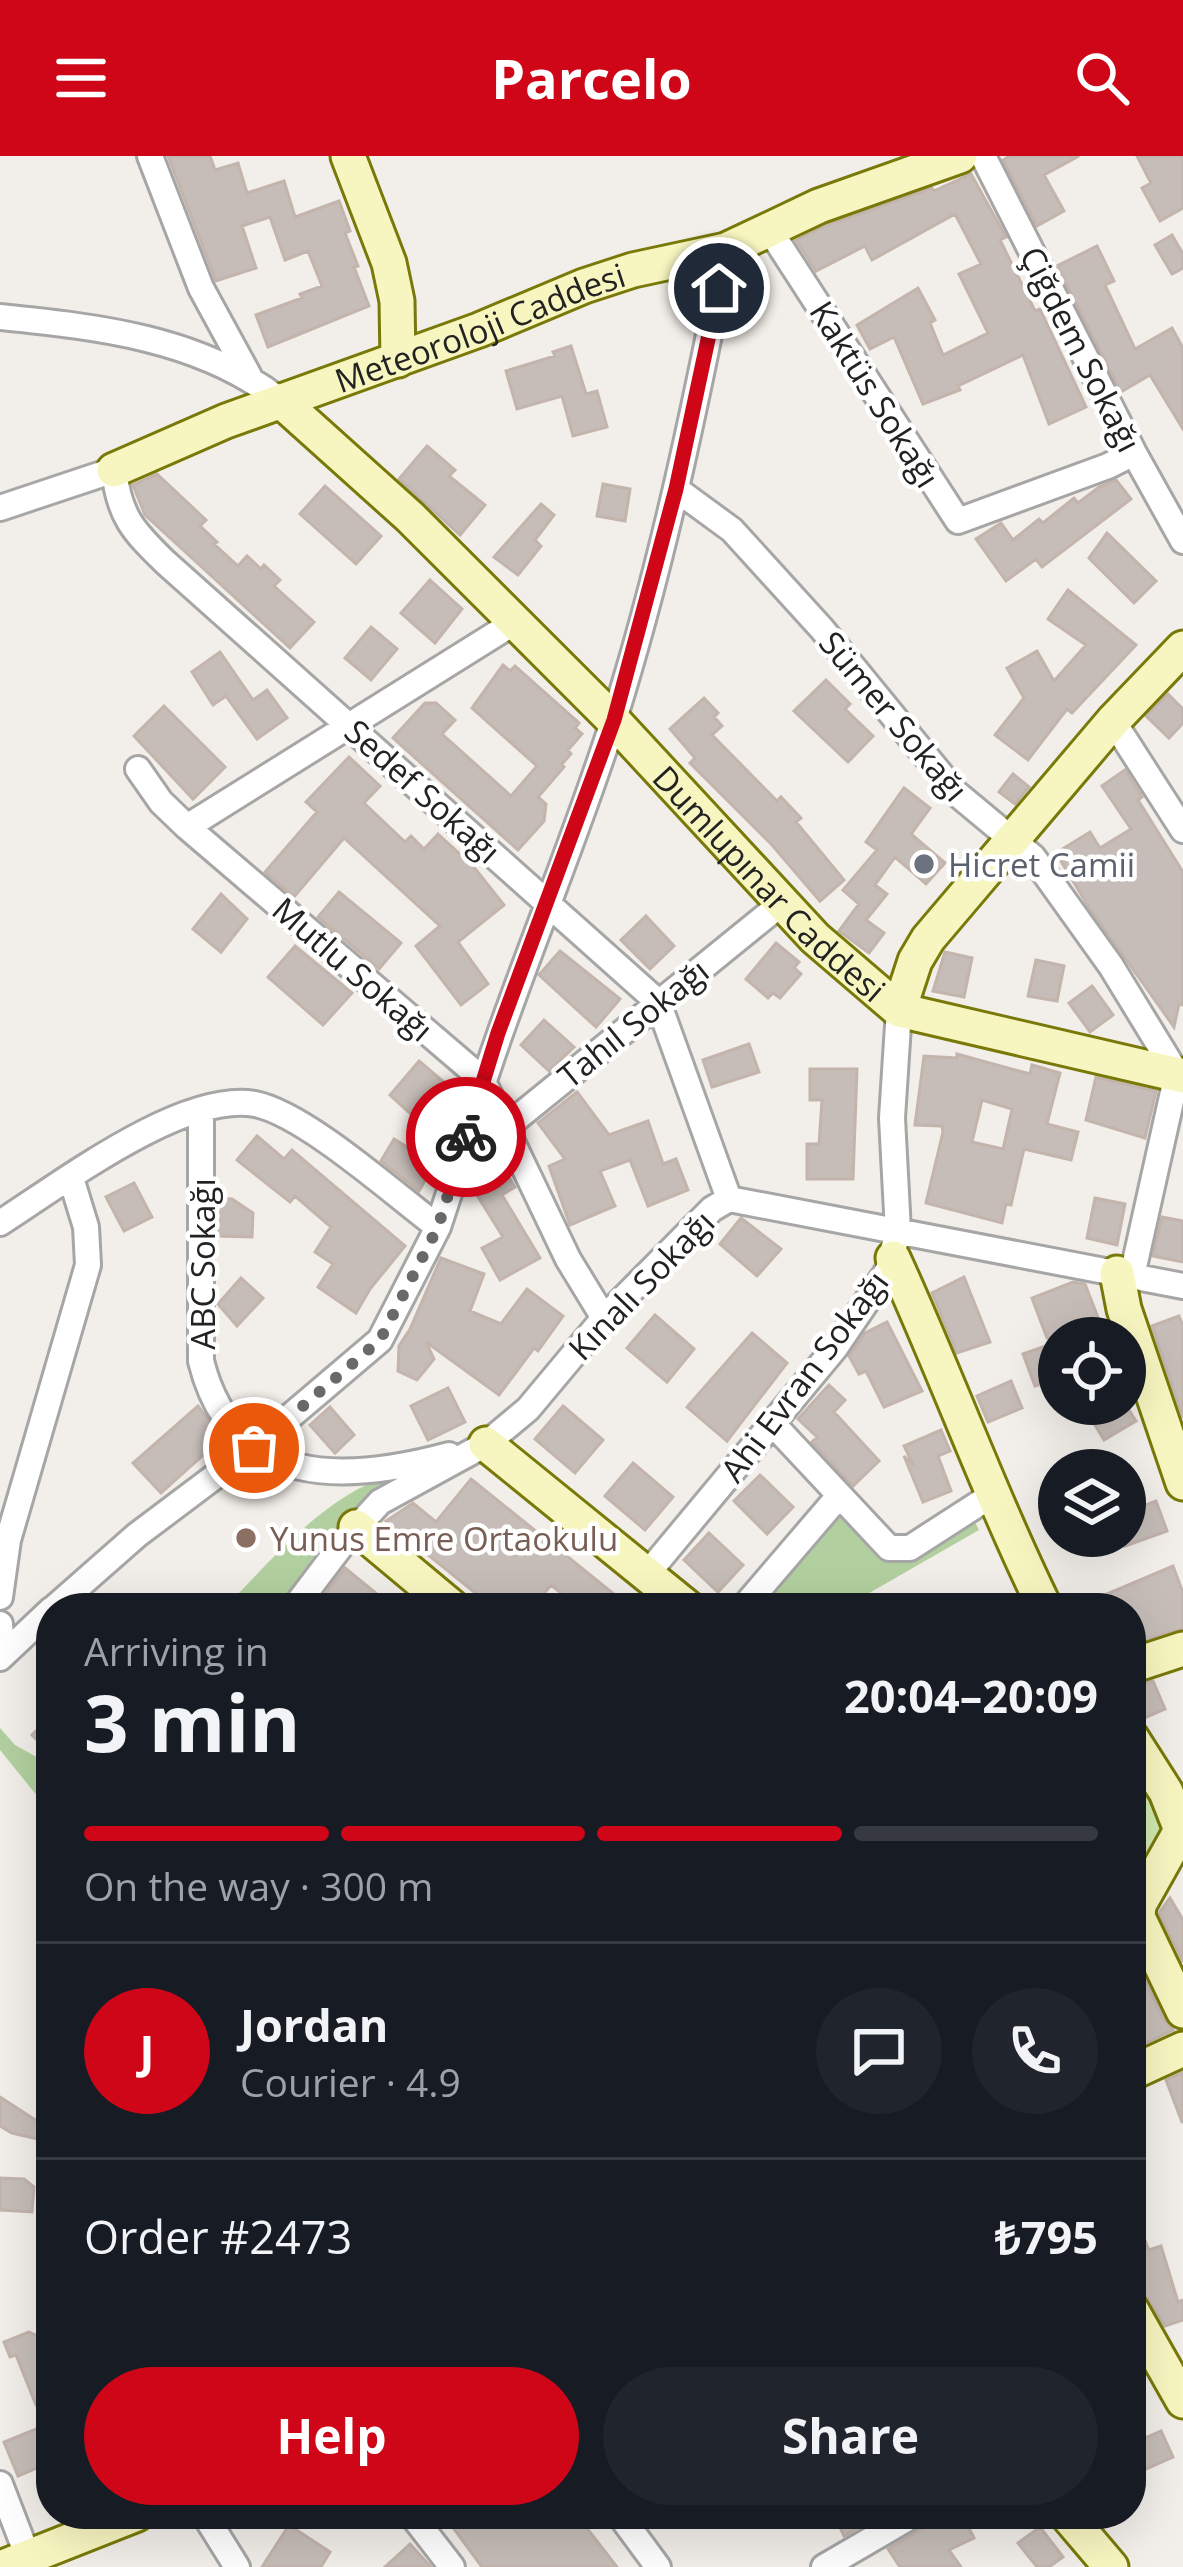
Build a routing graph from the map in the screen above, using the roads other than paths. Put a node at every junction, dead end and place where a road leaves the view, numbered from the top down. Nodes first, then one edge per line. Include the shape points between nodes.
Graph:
1 (150, 156) edge
2 (348, 156) edge
3 (960, 156) edge
4 (983, 156) edge
5 (769, 229) junction
6 (727, 250) junction
7 (0, 317) edge
8 (398, 359) junction
9 (249, 376) junction
10 (280, 401) junction
11 (1133, 453) junction
12 (114, 470) junction
13 (676, 489) junction
14 (0, 508) edge
15 (1183, 541) edge
16 (515, 622) junction
17 (1183, 648) edge
18 (614, 720) junction
19 (1113, 721) junction
20 (350, 727) junction
21 (139, 769) dead end
22 (188, 827) junction
23 (1183, 830) edge
24 (1014, 840) junction
25 (547, 901) junction
26 (782, 903) junction
27 (658, 1002) junction
28 (899, 1010) junction
29 (1180, 1075) edge
30 (482, 1079) junction
31 (201, 1110) junction
32 (506, 1126) junction
33 (458, 1166) junction
34 (70, 1178) junction
35 (729, 1199) junction
36 (0, 1223) edge
37 (438, 1227) junction
38 (896, 1244) junction
39 (1124, 1275) junction
40 (1183, 1286) edge
41 (604, 1318) junction
42 (772, 1423) junction
43 (486, 1444) junction
44 (254, 1448) junction
45 (1183, 1483) edge
46 (992, 1495) junction
47 (838, 1497) junction
48 (356, 1527) junction
49 (647, 1574) junction
50 (70, 1593) edge
51 (305, 1593) edge
52 (435, 1593) edge
53 (670, 1593) edge
54 (756, 1593) edge
55 (1038, 1593) edge
56 (0, 1597) edge
57 (0, 1624) edge
58 (36, 1624) edge
59 (1183, 1649) edge
60 (1, 1657) edge
61 (1146, 1661) edge
62 (1146, 1761) edge
63 (1182, 1831) edge
64 (1146, 1893) edge
65 (1146, 1934) edge
66 (1183, 2011) edge
67 (1183, 2049) edge
68 (1146, 2066) edge
69 (1146, 2336) edge
70 (1183, 2401) edge
71 (0, 2484) edge
72 (99, 2529) edge
73 (213, 2529) edge
74 (423, 2529) edge
75 (630, 2529) edge
76 (889, 2529) edge
77 (1079, 2529) edge
78 (16, 2562) edge
79 (237, 2567) edge
80 (452, 2567) edge
81 (658, 2567) edge
82 (824, 2567) edge
83 (1111, 2567) edge

1 - 9 street via 213,315
2 - 8 street via 389,263
3 - 5 street, Meteoroloji Caddesi
4 - 11 street, Çiğdem Sokağı
5 - 6 street, Meteoroloji Caddesi
5 - 11 street, Kaktüs Sokağı via 958,521
6 - 8 street, Meteoroloji Caddesi via 633,270
6 - 13 street
7 - 9 street via 131,334
8 - 10 street, Meteoroloji Caddesi
9 - 10 street
10 - 12 street, Meteoroloji Caddesi
10 - 16 street, Dumlupınar Caddesi
11 - 15 street, Çiğdem Sokağı
12 - 14 street, Meteoroloji Caddesi
12 - 20 street, Sedef Sokağı via 121,510 140,538
13 - 18 street
13 - 24 street, Sümer Sokağı via 732,530 956,794
16 - 18 street, Dumlupınar Caddesi
16 - 20 street
17 - 19 street
18 - 25 street
18 - 26 street, Dumlupınar Caddesi
19 - 23 street
19 - 24 street
20 - 22 street
20 - 25 street, Sedef Sokağı
21 - 22 street, Mutlu Sokağı
22 - 30 street, Mutlu Sokağı
24 - 28 street via 928,939
24 - 29 street, Sümer Sokağı via 1053,882
25 - 27 street, Sedef Sokağı
25 - 30 street
26 - 27 street, Tahıl Sokağı
26 - 28 street, Dumlupınar Caddesi
27 - 32 street, Tahıl Sokağı
27 - 35 street, Sedef Sokağı
28 - 29 street, Dumlupınar Caddesi
28 - 38 street, Ahi Evran Sokağı
29 - 39 street
30 - 32 street, Mutlu Sokağı
30 - 33 street
31 - 34 street
31 - 37 street via 238,1103 269,1109
31 - 44 street, ABC Sokağı via 201,1361 213,1398
32 - 33 street, Tahıl Sokağı
32 - 41 street, Mutlu Sokağı
33 - 37 street
34 - 36 street
34 - 56 street via 88,1265 8,1540
35 - 38 street, Kınalı Sokağı
35 - 41 street, Kınalı Sokağı
37 - 44 street via 380,1340
38 - 39 street, Kınalı Sokağı
38 - 42 street, Ahi Evran Sokağı via 851,1327
38 - 46 street
39 - 40 street, Kınalı Sokağı
39 - 45 street via 1124,1309
41 - 43 street, Kınalı Sokağı via 528,1409
42 - 47 street
42 - 49 street, Ahi Evran Sokağı
43 - 44 street, ABC Sokağı via 394,1469 331,1474
43 - 48 street via 395,1492
43 - 49 street
44 - 50 street
46 - 47 street via 896,1550
46 - 55 street
47 - 54 street
48 - 51 street
48 - 52 street
49 - 53 street
57 - 60 street
58 - 60 street
59 - 61 street
62 - 63 street
63 - 64 street
65 - 66 street
67 - 68 street
69 - 70 street
71 - 78 street
72 - 78 street
73 - 79 street
74 - 80 street
75 - 81 street
76 - 82 street
77 - 83 street

